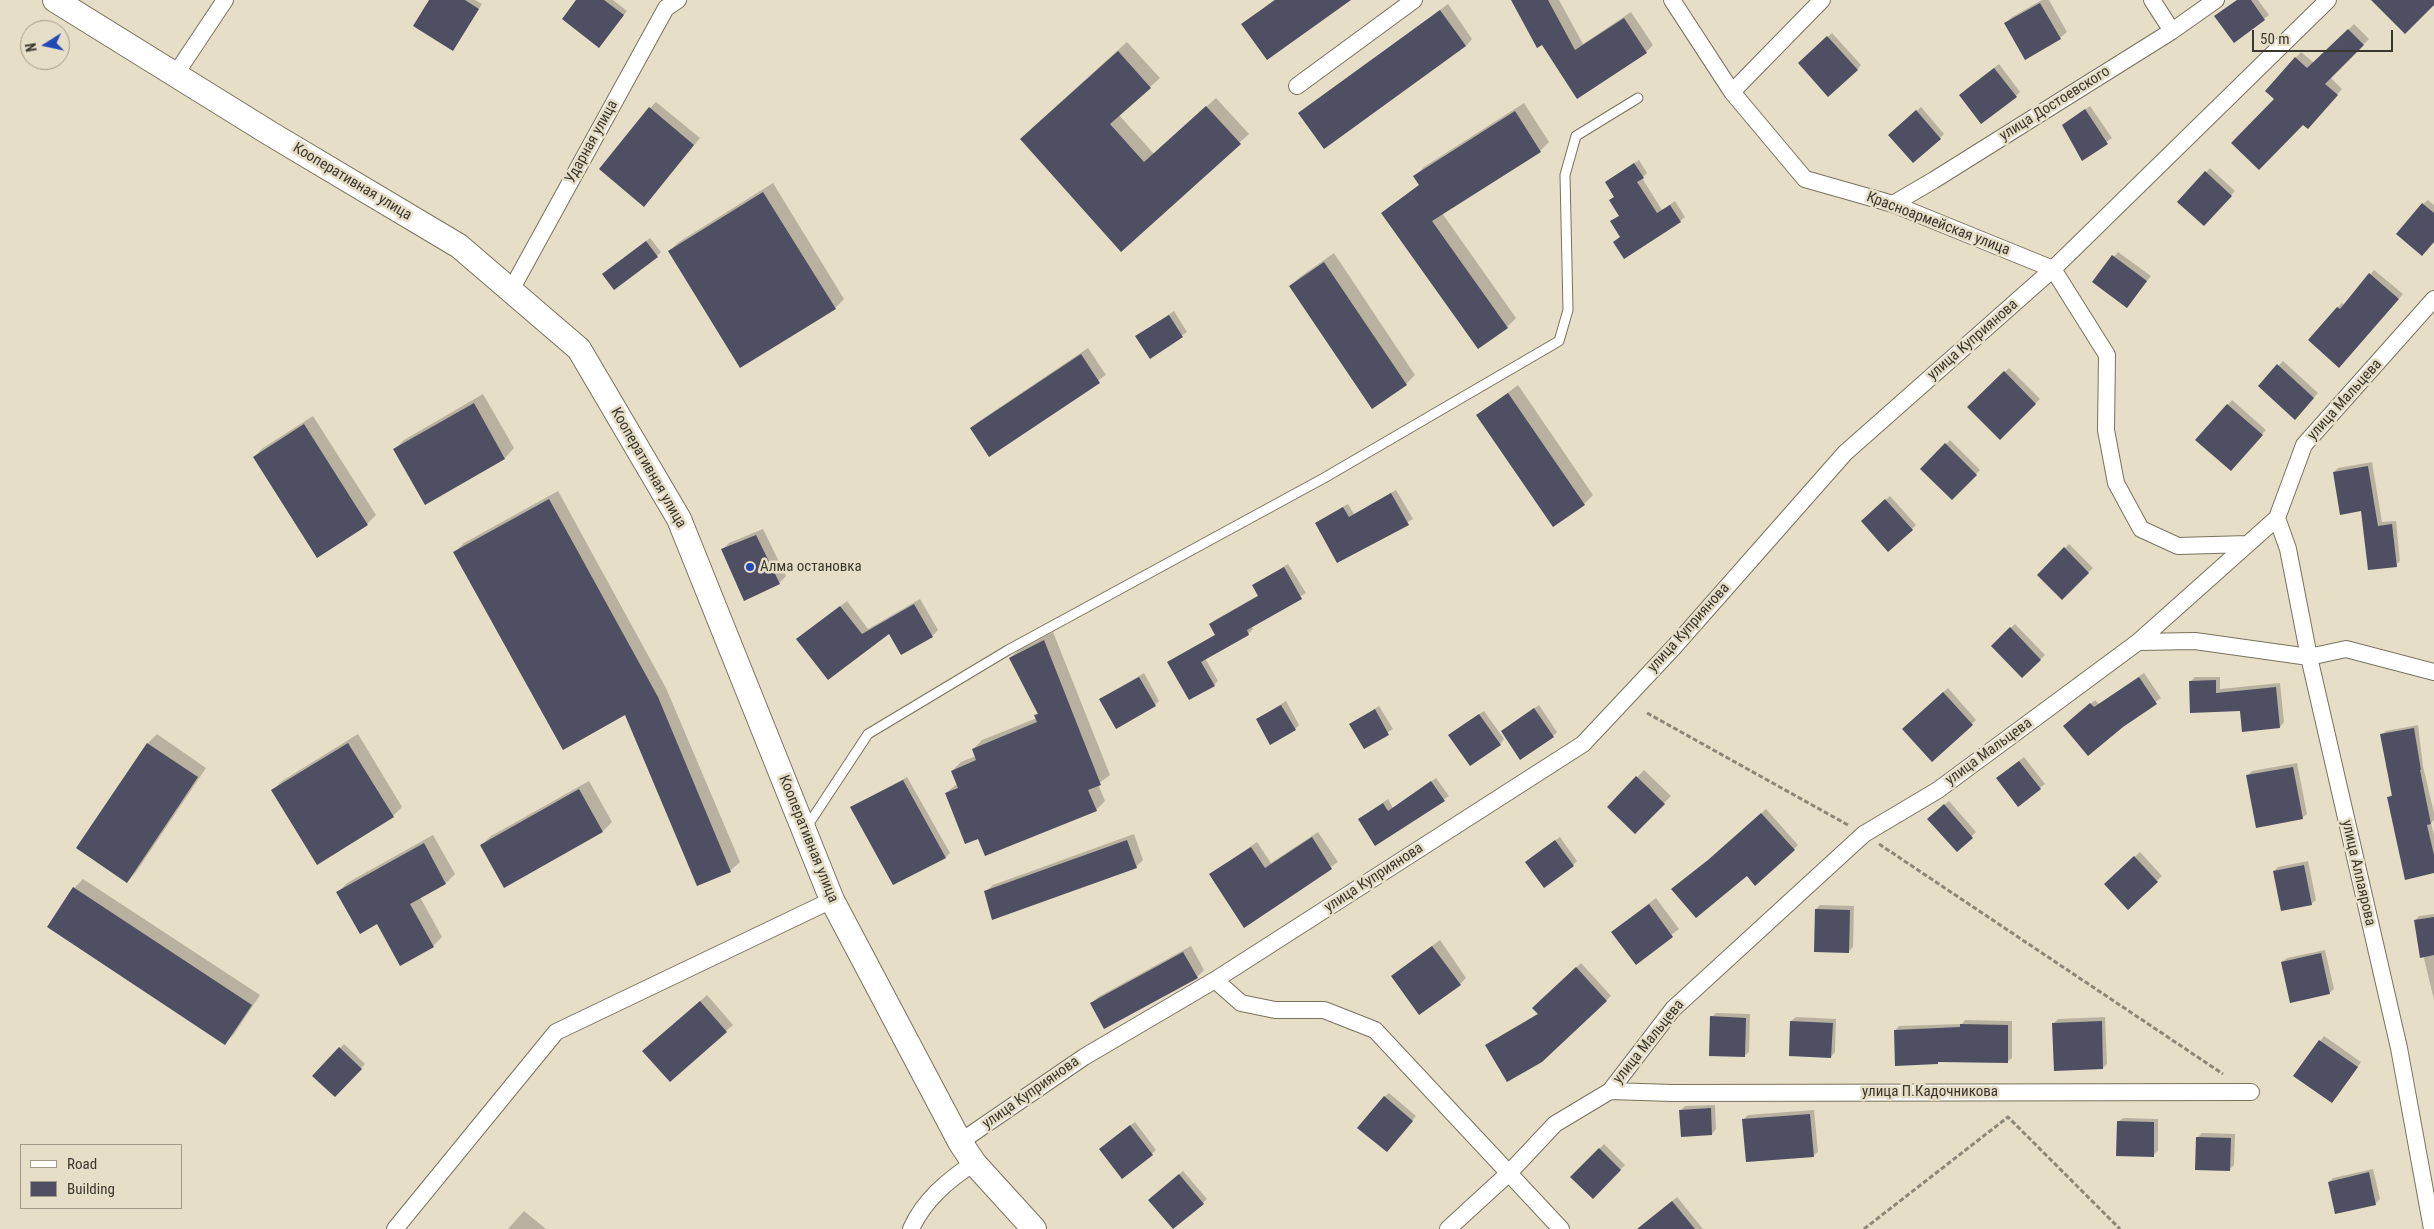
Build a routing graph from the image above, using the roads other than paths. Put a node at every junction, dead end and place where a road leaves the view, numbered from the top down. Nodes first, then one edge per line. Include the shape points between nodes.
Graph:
1 (55, 0) edge
2 (225, 0) edge
3 (678, 0) edge
4 (1414, 0) edge
5 (1672, 0) edge
6 (1822, 0) edge
7 (2152, 0) edge
8 (2216, 0) edge
9 (2328, 0) edge
10 (2172, 30) junction
11 (175, 75) junction
12 (1296, 86) dead end
13 (1732, 92) junction
14 (1638, 98) dead end
15 (1893, 204) junction
16 (2053, 269) junction
17 (511, 290) junction
18 (2434, 299) edge
19 (2277, 518) junction
20 (2248, 544) junction
21 (2138, 642) junction
22 (2309, 658) junction
23 (2434, 672) edge
24 (804, 830) junction
25 (832, 900) junction
26 (1215, 980) junction
27 (1610, 1091) junction
28 (2251, 1092) road end
29 (960, 1142) junction
30 (974, 1163) junction
31 (1509, 1173) junction
32 (395, 1229) edge
33 (911, 1229) edge
34 (1034, 1229) edge
35 (1448, 1229) edge
36 (1561, 1229) edge
37 (2432, 1229) edge

1 - 11 main road, Кооперативная улица
2 - 11 street
3 - 17 street, Ударная улица via 666,8
4 - 12 street
5 - 13 street, Красноармейская улица
6 - 13 street
7 - 10 street
8 - 10 street, улица Достоевского
9 - 16 street, улица Куприянова
10 - 15 street, улица Достоевского
11 - 17 main road, Кооперативная улица via 459,246
13 - 15 street, Красноармейская улица via 1805,180
14 - 24 lane via 1576,136 1565,175 1568,310 1559,341 1324,478 1008,650 868,734
15 - 16 street, Красноармейская улица
16 - 20 street via 2107,355 2106,430 2116,483 2141,529 2178,546
16 - 26 street, улица Куприянова via 1845,453 1674,647 1583,744
17 - 24 main road, Кооперативная улица via 579,349 679,519
18 - 19 street, улица Мальцева via 2304,445
19 - 20 street, улица Мальцева
19 - 22 street, улица Аллаярова via 2288,549
20 - 21 street, улица Мальцева
21 - 22 street via 2195,641
21 - 27 street, улица Мальцева via 1938,790 1864,834 1673,1009
22 - 23 street via 2346,649
22 - 37 street, улица Аллаярова via 2399,1048
24 - 25 main road, Кооперативная улица
25 - 29 main road, Кооперативная улица
25 - 32 street via 556,1032
26 - 29 street, улица Куприянова via 1084,1057
26 - 31 street via 1241,1003 1275,1010 1324,1010 1375,1030
27 - 28 street, улица П.Кадочникова
27 - 31 street, улица Мальцева via 1555,1124
29 - 30 main road, Кооперативная улица
30 - 33 street via 948,1180 932,1196
30 - 34 main road, Кооперативная улица
31 - 35 street, улица Мальцева
31 - 36 street

